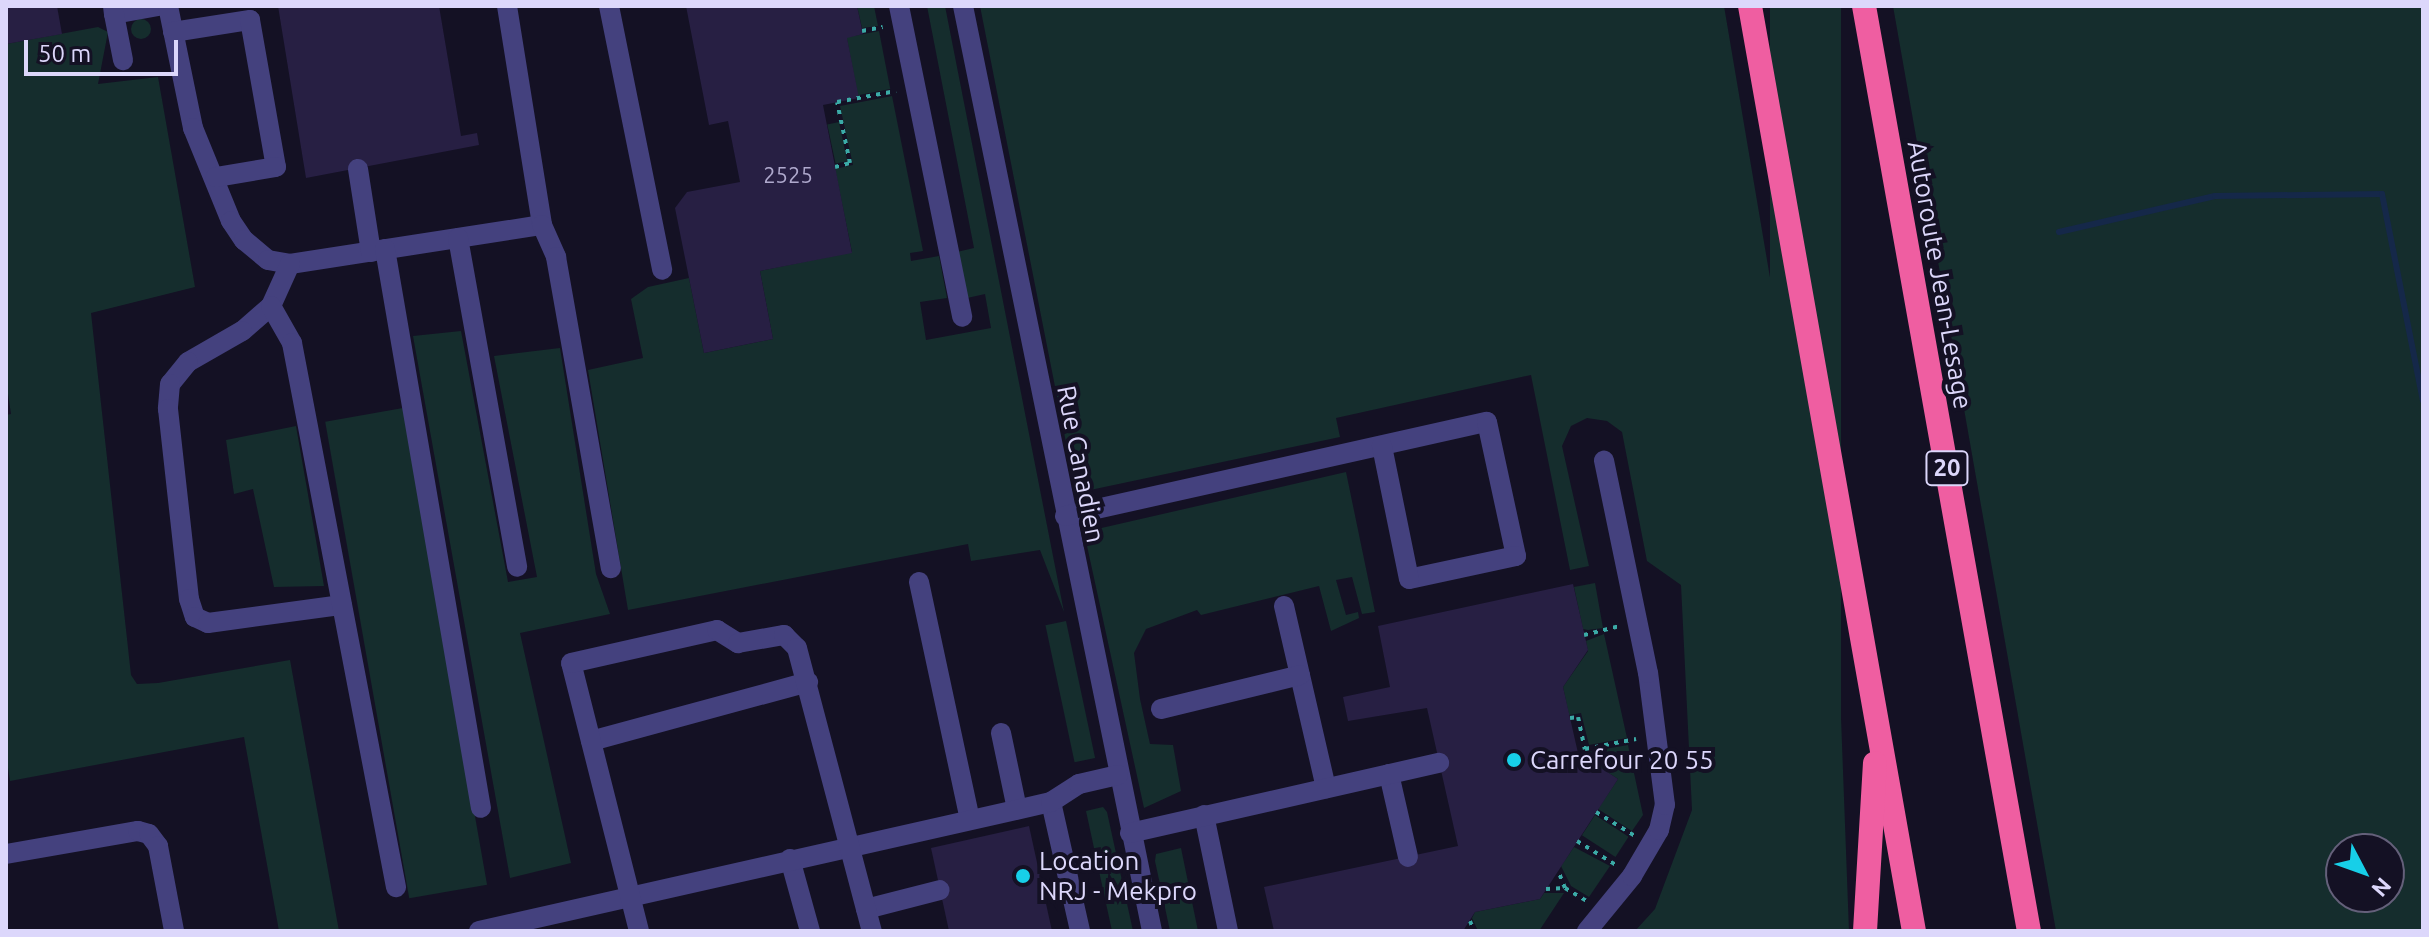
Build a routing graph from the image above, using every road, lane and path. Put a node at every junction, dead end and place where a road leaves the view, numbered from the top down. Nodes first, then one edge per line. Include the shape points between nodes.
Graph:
1 (158, 6) edge
2 (168, 6) edge
3 (507, 6) edge
4 (609, 6) edge
5 (899, 6) edge
6 (963, 6) edge
7 (1750, 6) edge
8 (1864, 6) edge
9 (114, 10) edge
10 (878, 28) dead end
11 (862, 31) dead end
12 (173, 32) junction
13 (123, 60) dead end
14 (891, 92) dead end
15 (835, 167) dead end
16 (358, 169) dead end
17 (216, 177) junction
18 (542, 225) junction
19 (458, 238) junction
20 (378, 251) junction
21 (290, 264) junction
22 (662, 270) dead end
23 (271, 306) junction
24 (962, 317) dead end
25 (1382, 446) junction
26 (1604, 460) dead end
27 (1065, 516) junction
28 (517, 567) dead end
29 (611, 568) dead end
30 (919, 582) dead end
31 (342, 605) junction
32 (1284, 606) dead end
33 (1603, 630) dead end
34 (1584, 635) dead end
35 (1300, 675) junction
36 (808, 682) junction
37 (1161, 709) dead end
38 (1570, 718) dead end
39 (1879, 732) junction
40 (1001, 733) dead end
41 (1627, 740) dead end
42 (591, 741) junction
43 (1585, 749) junction
44 (1578, 753) dead end
45 (1439, 763) dead end
46 (1389, 774) junction
47 (1118, 775) junction
48 (1326, 788) junction
49 (1051, 802) junction
50 (481, 808) dead end
51 (1017, 809) junction
52 (1596, 812) dead end
53 (1204, 815) junction
54 (970, 819) junction
55 (1130, 833) junction
56 (1631, 833) dead end
57 (1577, 841) dead end
58 (851, 845) junction
59 (6, 854) edge
60 (1408, 857) dead end
61 (790, 859) junction
62 (1612, 862) dead end
63 (1558, 871) dead end
64 (396, 887) dead end
65 (1565, 888) junction
66 (1546, 889) dead end
67 (940, 890) dead end
68 (630, 895) junction
69 (1587, 901) dead end
70 (866, 909) junction
71 (1470, 921) dead end
72 (174, 931) edge
73 (479, 931) edge
74 (639, 931) edge
75 (810, 931) edge
76 (872, 931) edge
77 (1080, 931) edge
78 (1152, 931) edge
79 (1228, 931) edge
80 (1474, 931) edge
81 (1587, 931) edge
82 (1865, 931) edge
83 (1914, 931) edge
84 (2029, 931) edge

1 - 9 street
2 - 12 street
3 - 18 street
4 - 22 street
5 - 24 street
6 - 27 street, Rue Canadien
7 - 39 highway
8 - 84 highway, Autoroute Jean-Lesage / 20
9 - 13 street
10 - 11 path
12 - 17 street via 190,118
12 - 17 street via 250,20 276,167
14 - 15 path via 837,102 850,163
16 - 20 street
17 - 21 street via 244,240 268,260
18 - 19 street
18 - 29 street via 556,257
19 - 20 street
19 - 28 street
20 - 21 street
20 - 50 street
21 - 23 street
23 - 31 street via 292,343
23 - 31 street via 242,331 188,362 170,384 168,409 191,611 208,623
25 - 25 street via 1487,422 1516,556 1409,579
25 - 27 street
26 - 81 street via 1648,673 1665,805 1659,830 1639,866
27 - 47 street, Rue Canadien
30 - 54 street
31 - 64 street
32 - 35 street
33 - 34 path
35 - 37 street
35 - 48 street
36 - 42 street
36 - 42 street via 797,648 778,634 738,643 717,630 571,663
36 - 58 street
38 - 43 path via 1578,717
39 - 82 highway
39 - 83 highway
40 - 51 street
41 - 43 path
42 - 68 street
43 - 44 path
45 - 46 street
46 - 48 street
46 - 60 street
47 - 49 street via 1079,784
47 - 55 street, Rue Canadien
48 - 53 street
49 - 51 street
49 - 77 street
51 - 54 street
52 - 56 path
53 - 55 street
53 - 79 street
54 - 58 street
55 - 78 street, Rue Canadien
57 - 62 path
58 - 61 street
58 - 70 street
59 - 72 street via 143,831 158,846
61 - 68 street
61 - 75 street
63 - 65 path
65 - 66 path
65 - 69 path
67 - 70 street
68 - 73 street
68 - 74 street
70 - 76 street
71 - 80 path

